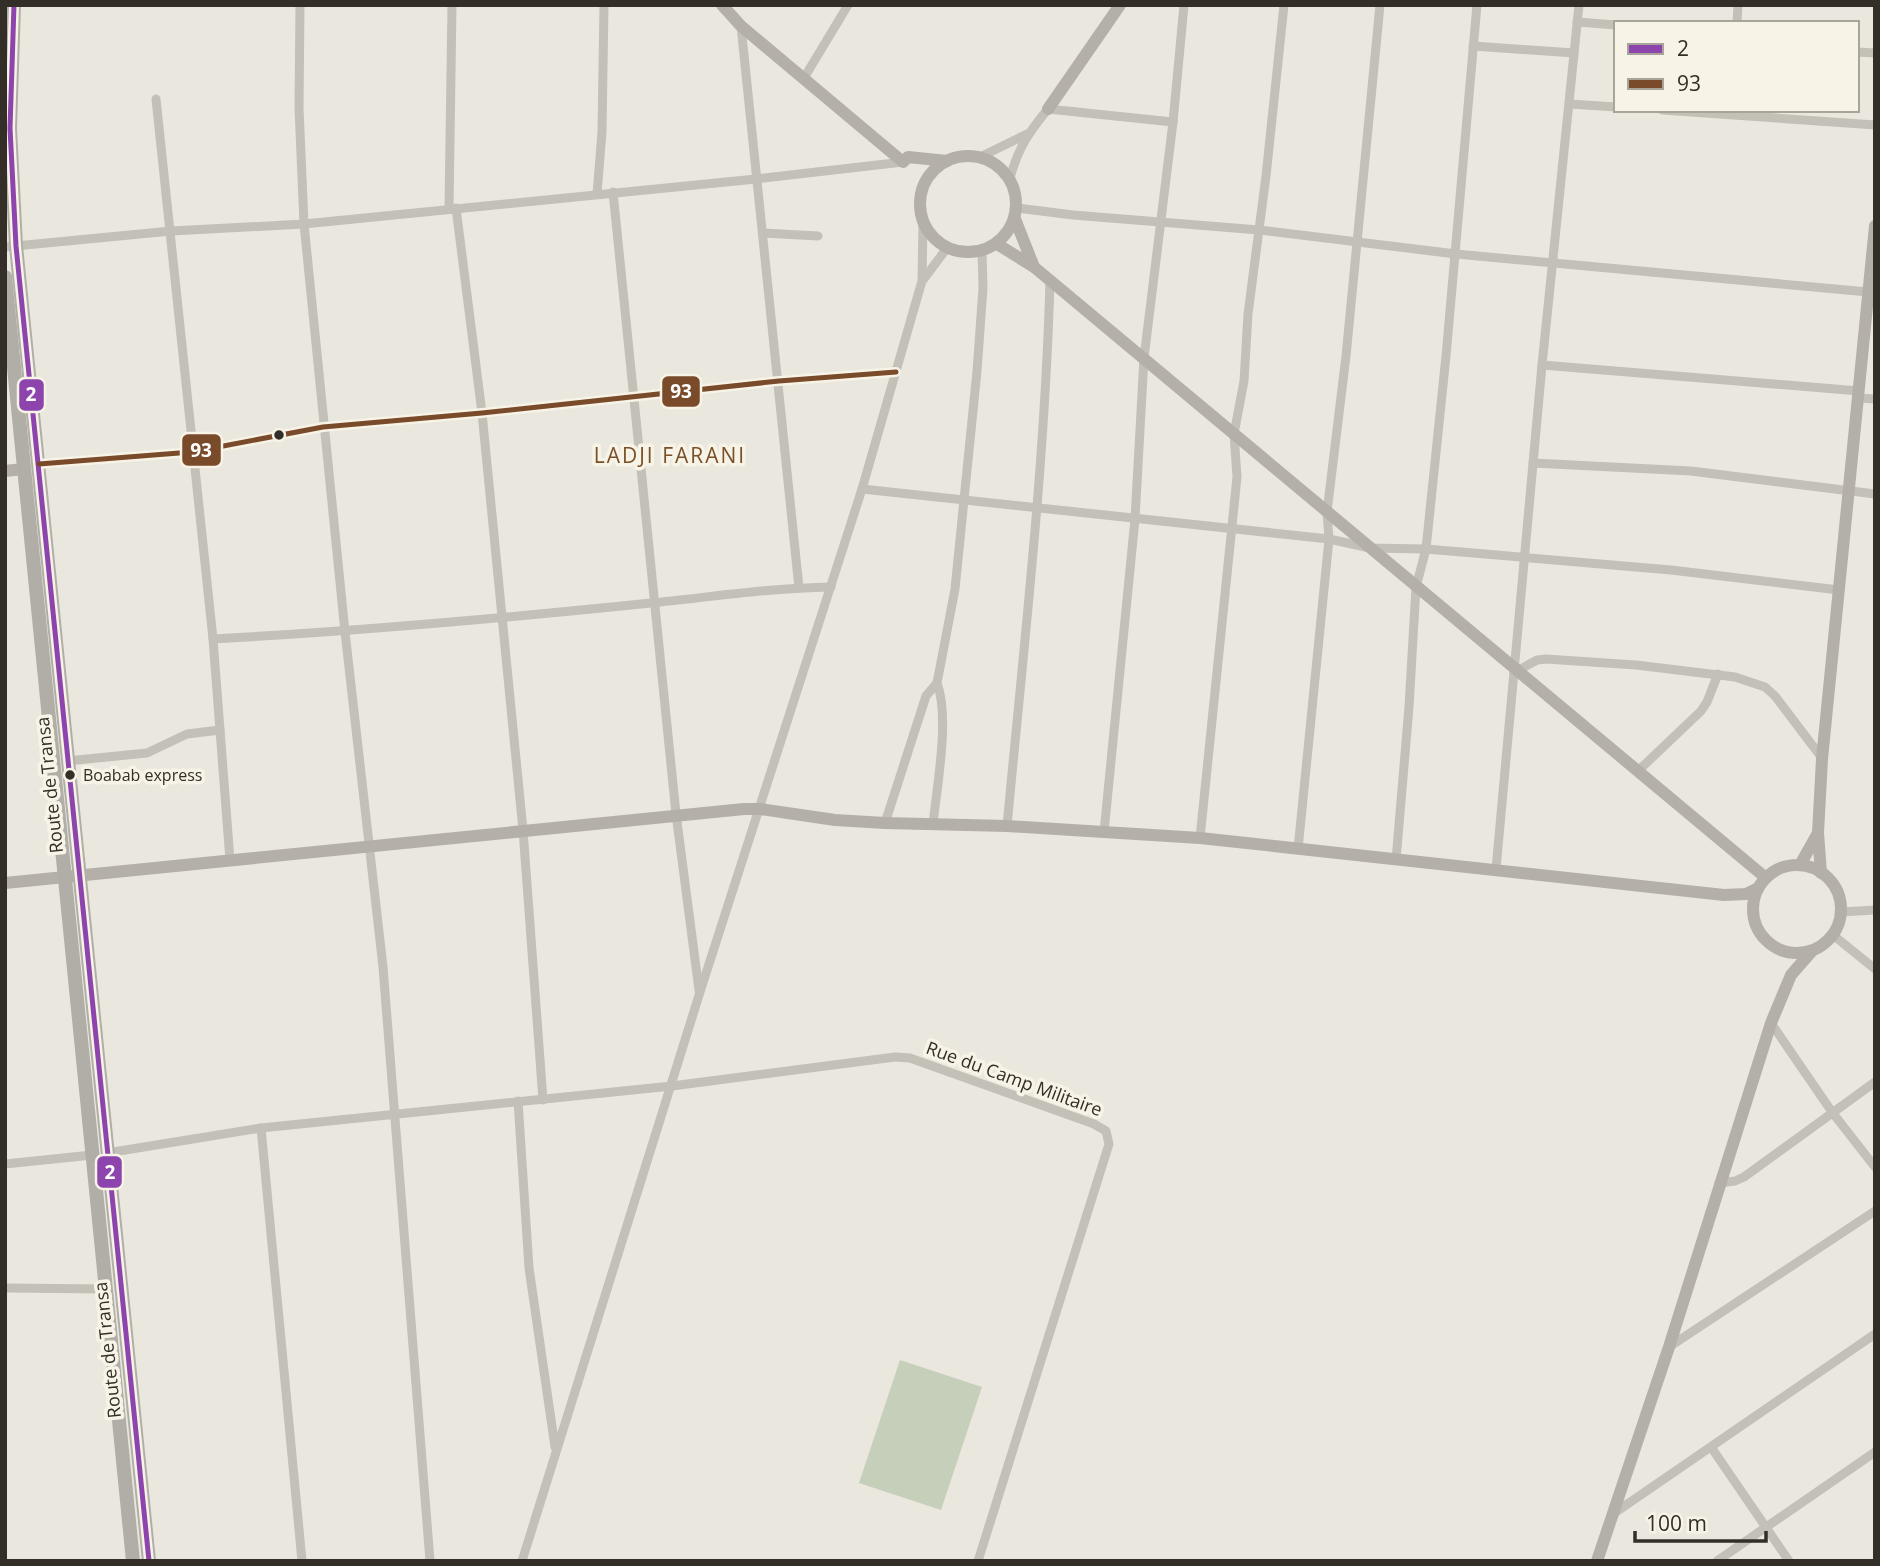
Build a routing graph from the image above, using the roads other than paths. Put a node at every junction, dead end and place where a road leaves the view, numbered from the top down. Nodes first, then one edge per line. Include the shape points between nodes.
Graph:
1 (14, 5) edge
2 (300, 5) edge
3 (452, 5) edge
4 (604, 5) edge
5 (722, 5) edge
6 (848, 5) edge
7 (1120, 5) edge
8 (1184, 5) edge
9 (1284, 5) edge
10 (1380, 5) edge
11 (1477, 5) edge
12 (1579, 5) edge
13 (1577, 22) junction
14 (1614, 25) edge
15 (741, 26) junction
16 (1473, 46) junction
17 (1574, 53) junction
18 (804, 78) junction
19 (156, 99) dead end
20 (1570, 104) junction
21 (1614, 107) edge
22 (1048, 109) junction
23 (1690, 112) edge
24 (1173, 122) junction
25 (1875, 125) edge
26 (1027, 134) junction
27 (979, 157) junction
28 (905, 159) junction
29 (947, 161) junction
30 (1010, 178) junction
31 (756, 179) junction
32 (925, 181) junction
33 (613, 192) junction
34 (597, 194) junction
35 (452, 208) junction
36 (1016, 214) junction
37 (1160, 222) junction
38 (923, 223) junction
39 (304, 224) junction
40 (1875, 226) edge
41 (1259, 230) junction
42 (171, 231) junction
43 (762, 233) junction
44 (818, 236) dead end
45 (1356, 242) junction
46 (997, 244) junction
47 (10, 247) edge
48 (947, 248) junction
49 (982, 251) junction
50 (1456, 254) junction
51 (1553, 262) junction
52 (1034, 267) junction
53 (1050, 280) junction
54 (922, 281) junction
55 (6, 286) edge
56 (22, 297) junction
57 (1870, 298) edge
58 (1144, 358) junction
59 (1542, 365) junction
60 (896, 372) junction
61 (779, 381) junction
62 (1858, 394) junction
63 (634, 397) junction
64 (1875, 398) edge
65 (482, 413) junction
66 (323, 427) junction
67 (1234, 434) junction
68 (192, 452) junction
69 (1533, 463) junction
70 (39, 464) junction
71 (23, 469) junction
72 (5, 471) edge
73 (862, 489) junction
74 (1849, 492) junction
75 (1875, 494) edge
76 (965, 501) junction
77 (1038, 508) junction
78 (1327, 512) junction
79 (1135, 519) junction
80 (1232, 530) junction
81 (1329, 539) junction
82 (1370, 548) junction
83 (1426, 549) junction
84 (1524, 558) junction
85 (1416, 586) junction
86 (799, 587) junction
87 (831, 587) junction
88 (1839, 590) junction
89 (654, 603) junction
90 (502, 616) junction
91 (345, 632) junction
92 (213, 639) junction
93 (1516, 670) junction
94 (1718, 674) junction
95 (937, 683) junction
96 (220, 730) junction
97 (1822, 759) junction
98 (67, 761) junction
99 (1638, 771) junction
100 (760, 809) junction
101 (676, 814) junction
102 (885, 823) junction
103 (933, 824) junction
104 (1007, 826) junction
105 (523, 830) junction
106 (1104, 832) junction
107 (1818, 833) junction
108 (1200, 838) junction
109 (368, 846) junction
110 (1298, 849) junction
111 (230, 860) junction
112 (1396, 860) junction
113 (1800, 865) junction
114 (1496, 869) junction
115 (1821, 873) junction
116 (71, 876) junction
117 (5, 883) edge
118 (1762, 883) junction
119 (1724, 895) junction
120 (1875, 910) edge
121 (1841, 912) junction
122 (1753, 914) junction
123 (1833, 935) junction
124 (1782, 951) junction
125 (1812, 951) junction
126 (1875, 969) edge
127 (1791, 975) junction
128 (700, 992) junction
129 (1771, 1023) junction
130 (1875, 1082) edge
131 (672, 1086) junction
132 (543, 1100) junction
133 (519, 1101) junction
134 (1832, 1112) junction
135 (103, 1113) junction
136 (87, 1115) junction
137 (396, 1116) junction
138 (261, 1128) junction
139 (107, 1153) junction
140 (92, 1155) junction
141 (5, 1164) edge
142 (1875, 1167) edge
143 (1719, 1183) junction
144 (1875, 1211) edge
145 (5, 1288) edge
146 (105, 1289) junction
147 (1875, 1335) edge
148 (1669, 1347) junction
149 (1711, 1447) junction
150 (1875, 1452) edge
151 (556, 1453) junction
152 (1613, 1514) junction
153 (1765, 1528) junction
154 (133, 1561) edge
155 (149, 1561) edge
156 (302, 1561) edge
157 (430, 1561) edge
158 (522, 1561) edge
159 (978, 1561) edge
160 (1597, 1561) edge
161 (1717, 1561) edge
162 (1789, 1561) edge

1 - 47 main road, Route de Transa
2 - 39 street
3 - 35 street
4 - 34 street
5 - 15 street
6 - 18 street
7 - 22 street
8 - 24 street
9 - 41 street
10 - 45 street
11 - 16 street
12 - 13 street
13 - 14 street
13 - 17 street
15 - 18 street
15 - 31 street
16 - 17 street
16 - 50 street
17 - 20 street
18 - 28 street
19 - 42 street
20 - 21 street
20 - 51 street
22 - 24 street
22 - 26 street
23 - 25 street
24 - 37 street
26 - 27 street
26 - 30 street
27 - 29 street
27 - 30 street
28 - 29 street
28 - 31 street
28 - 32 street
29 - 32 street
30 - 36 street
31 - 33 street
31 - 43 street
32 - 38 street via 920,195
33 - 34 street
33 - 63 street
34 - 35 street
35 - 39 street
35 - 65 street
36 - 37 street
36 - 46 street
36 - 52 street
37 - 41 street
37 - 58 street
38 - 48 street
38 - 54 street
39 - 42 street
39 - 66 street
40 - 57 street
41 - 45 street
41 - 67 street
42 - 47 street
42 - 68 street
43 - 44 street
43 - 61 street
45 - 50 street
45 - 78 street
46 - 49 street
46 - 52 street
47 - 56 main road, Route de Transa
48 - 49 street via 964,253
48 - 54 street
49 - 76 street via 983,288
50 - 51 street
50 - 83 street
51 - 57 street
51 - 59 street
52 - 53 street
53 - 58 street
53 - 77 street
54 - 60 street
55 - 56 street
55 - 71 main road, Route de Transa
56 - 70 main road, Route de Transa
57 - 62 street
58 - 67 street
58 - 79 street
59 - 62 street
59 - 69 street
60 - 61 street
60 - 73 street
61 - 63 street
61 - 86 street
62 - 64 street
62 - 74 street
63 - 65 street
63 - 89 street
65 - 66 street
65 - 90 street
66 - 68 street
66 - 91 street
67 - 78 street
67 - 80 street via 1237,477
68 - 70 street
68 - 92 street
69 - 74 street via 1691,471
69 - 84 street
70 - 98 main road, Route de Transa
71 - 72 street
71 - 116 main road, Route de Transa
73 - 76 street
73 - 87 street
74 - 75 street
74 - 88 street
76 - 77 street
76 - 95 street
77 - 79 street
77 - 104 street
78 - 81 street
78 - 82 street
79 - 80 street
79 - 106 street
80 - 81 street
80 - 108 street
81 - 82 street
81 - 110 street
82 - 83 street
82 - 85 street
83 - 84 street
83 - 85 street
84 - 88 street
84 - 93 street
85 - 93 street
85 - 112 street
86 - 87 street
86 - 89 street
87 - 100 street
88 - 97 street
89 - 90 street
89 - 101 street
90 - 91 street
90 - 105 street
91 - 92 street
91 - 109 street
92 - 96 street
93 - 94 street via 1546,659
93 - 99 street
93 - 114 street
94 - 97 street via 1765,687
94 - 99 street via 1701,711
95 - 102 street via 926,696
95 - 103 street via 943,698
96 - 98 street via 187,734 147,753
96 - 111 street
97 - 107 street
98 - 116 main road, Route de Transa
99 - 118 street
100 - 101 street
100 - 102 street
100 - 128 street
101 - 105 street
101 - 128 street
102 - 103 street
103 - 104 street
104 - 106 street
105 - 109 street
105 - 132 street
106 - 108 street
107 - 113 street
107 - 115 street
108 - 110 street
109 - 111 street
109 - 137 street
110 - 112 street
111 - 116 street
112 - 114 street
113 - 115 street
113 - 118 street via 1776,870
114 - 119 street
115 - 121 street via 1836,890
116 - 117 street
116 - 135 main road, Route de Transa
116 - 136 main road, Route de Transa
118 - 119 street via 1746,894
118 - 122 street via 1753,901
119 - 122 street
120 - 121 street
121 - 123 street
122 - 124 street via 1762,937
123 - 125 street
123 - 126 street
124 - 125 street
124 - 127 street
125 - 127 street
127 - 129 street
128 - 131 street
129 - 134 street
129 - 143 street
130 - 134 street
131 - 132 street
131 - 151 street
131 - 159 street, Rue du Camp Militaire via 910,1058 1105,1131 1109,1144
132 - 133 street
133 - 137 street
133 - 151 street via 529,1268
134 - 142 street
134 - 143 street via 1744,1177
135 - 136 main road
135 - 139 main road, Route de Transa
136 - 140 main road, Route de Transa
137 - 138 street
137 - 157 street
138 - 139 street
138 - 156 street
139 - 155 main road, Route de Transa
140 - 141 street
140 - 146 main road, Route de Transa
143 - 148 street
144 - 148 street
145 - 146 street
146 - 154 main road, Route de Transa
147 - 149 street
148 - 152 street
149 - 152 street
149 - 153 street
150 - 153 street
151 - 158 street
152 - 160 street
153 - 161 street
153 - 162 street

